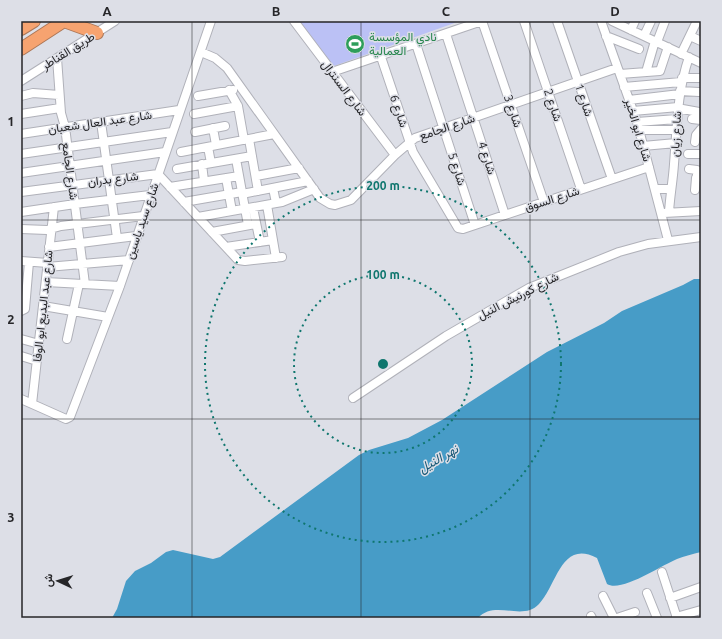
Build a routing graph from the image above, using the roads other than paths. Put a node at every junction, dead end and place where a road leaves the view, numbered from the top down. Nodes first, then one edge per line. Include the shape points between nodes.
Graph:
1 (34, 21) edge
2 (64, 21) edge
3 (115, 21) edge
4 (211, 21) edge
5 (294, 21) edge
6 (482, 21) edge
7 (524, 21) edge
8 (557, 21) edge
9 (601, 21) edge
10 (612, 21) edge
11 (635, 21) edge
12 (651, 21) edge
13 (665, 21) edge
14 (697, 21) edge
15 (21, 29) edge
16 (631, 30) junction
17 (97, 33) junction
18 (446, 34) junction
19 (606, 36) junction
20 (644, 36) junction
21 (690, 36) junction
22 (656, 41) junction
23 (701, 41) edge
24 (416, 44) junction
25 (668, 47) junction
26 (21, 49) edge
27 (639, 49) dead end
28 (201, 52) junction
29 (685, 55) junction
30 (381, 57) junction
31 (57, 58) junction
32 (701, 63) edge
33 (619, 71) junction
34 (332, 72) junction
35 (646, 72) junction
36 (701, 78) edge
37 (21, 80) edge
38 (682, 80) junction
39 (578, 82) junction
40 (624, 87) junction
41 (242, 88) junction
42 (229, 90) junction
43 (549, 92) junction
44 (699, 92) dead end
45 (680, 93) junction
46 (59, 95) junction
47 (21, 96) edge
48 (198, 96) dead end
49 (629, 100) junction
50 (511, 105) junction
51 (238, 106) junction
52 (678, 107) junction
53 (60, 108) junction
54 (179, 110) junction
55 (633, 111) junction
56 (21, 114) edge
57 (194, 114) dead end
58 (700, 116) edge
59 (474, 118) junction
60 (677, 119) junction
61 (692, 119) dead end
62 (101, 122) junction
63 (225, 126) dead end
64 (638, 126) junction
65 (65, 127) junction
66 (213, 128) junction
67 (444, 128) junction
68 (701, 129) edge
69 (676, 130) junction
70 (172, 132) junction
71 (194, 132) dead end
72 (21, 134) edge
73 (274, 134) junction
74 (247, 140) junction
75 (409, 141) junction
76 (104, 142) junction
77 (676, 143) junction
78 (212, 146) junction
79 (643, 146) junction
80 (67, 147) junction
81 (165, 152) junction
82 (181, 152) dead end
83 (21, 154) edge
84 (688, 154) dead end
85 (699, 154) edge
86 (395, 155) junction
87 (252, 156) junction
88 (236, 159) junction
89 (106, 161) junction
90 (211, 163) junction
91 (202, 164) junction
92 (70, 166) junction
93 (649, 167) junction
94 (177, 168) dead end
95 (299, 168) junction
96 (689, 169) dead end
97 (21, 173) edge
98 (158, 174) junction
99 (239, 176) junction
100 (256, 176) junction
101 (699, 177) edge
102 (226, 178) junction
103 (612, 179) junction
104 (109, 180) junction
105 (308, 181) junction
106 (204, 182) junction
107 (72, 185) junction
108 (170, 187) junction
109 (273, 188) junction
110 (314, 189) junction
111 (581, 189) junction
112 (654, 189) junction
113 (671, 189) junction
114 (695, 190) dead end
115 (258, 191) junction
116 (21, 192) edge
117 (242, 193) junction
118 (229, 194) junction
119 (150, 195) junction
120 (112, 199) junction
121 (184, 202) junction
122 (544, 202) junction
123 (75, 204) junction
124 (276, 204) junction
125 (268, 205) junction
126 (54, 208) junction
127 (249, 208) junction
128 (232, 211) junction
129 (701, 211) edge
130 (21, 212) edge
131 (665, 213) junction
132 (505, 215) junction
133 (143, 216) junction
134 (198, 217) junction
135 (114, 219) junction
136 (77, 224) junction
137 (252, 224) junction
138 (476, 224) junction
139 (456, 226) joint
140 (21, 229) edge
141 (51, 229) junction
142 (212, 232) junction
143 (136, 236) junction
144 (701, 237) edge
145 (117, 238) junction
146 (273, 240) junction
147 (668, 240) junction
148 (260, 242) junction
149 (80, 243) junction
150 (50, 247) junction
151 (226, 247) junction
152 (129, 260) junction
153 (25, 261) edge
154 (83, 264) junction
155 (48, 265) junction
156 (24, 281) edge
157 (46, 282) junction
158 (82, 284) junction
159 (120, 286) junction
160 (24, 295) edge
161 (43, 306) junction
162 (23, 310) edge
163 (73, 311) junction
164 (108, 317) junction
165 (67, 338) dead end
166 (21, 339) edge
167 (39, 344) junction
168 (22, 358) edge
169 (37, 361) junction
170 (353, 398) dead end
171 (21, 399) edge
172 (32, 404) junction
173 (662, 572) dead end
174 (701, 587) edge
175 (647, 592) dead end
176 (603, 596) dead end
177 (670, 598) junction
178 (701, 610) edge
179 (635, 612) edge
180 (676, 617) edge
181 (614, 618) edge
182 (617, 618) edge
183 (657, 618) edge

1 - 15 highway
2 - 17 highway
2 - 26 highway
3 - 17 street, طريق القناطر
4 - 28 street, شارع سيد ياسين
5 - 34 street, شارع السنترال
6 - 18 street
6 - 50 street, شارع 3
7 - 43 street, شارع 2
8 - 39 street, شارع 1
9 - 19 street, شارع ابو الخير
10 - 16 street
11 - 16 street
12 - 20 street
13 - 22 street
14 - 21 street, شارع زيان
16 - 20 street
17 - 31 street, طريق القناطر
18 - 24 street
18 - 59 street, شارع 4
19 - 27 street
19 - 33 street, شارع ابو الخير
20 - 22 street
21 - 23 street
21 - 29 street, شارع زيان
22 - 25 street
22 - 35 street
24 - 30 street
24 - 67 street, شارع 5
25 - 29 street
25 - 35 street, شارع الجامع via 660,71
28 - 41 street, شارع الجامع via 222,62
28 - 54 street, شارع سيد ياسين
29 - 32 street
29 - 38 street, شارع زيان
30 - 34 street
30 - 75 street, شارع 6
31 - 37 street, طريق القناطر
31 - 46 street, شارع الجامع
33 - 35 street, شارع الجامع
33 - 39 street, شارع الجامع
33 - 40 street, شارع ابو الخير
34 - 86 street, شارع السنترال
36 - 38 street
38 - 40 street
38 - 45 street, شارع زيان
39 - 43 street, شارع الجامع
39 - 103 street, شارع 1
40 - 49 street, شارع ابو الخير
41 - 42 street
41 - 73 street, شارع الجامع
42 - 48 street
42 - 51 street
43 - 50 street, شارع الجامع
43 - 111 street, شارع 2
44 - 45 street
45 - 49 street
45 - 52 street, شارع زيان
46 - 47 street via 33,93
46 - 53 street, شارع الجامع
49 - 55 street, شارع ابو الخير
50 - 59 street, شارع الجامع
50 - 122 street, شارع 3
51 - 57 street
51 - 74 street
52 - 55 street
52 - 58 street
52 - 60 street, شارع زيان
53 - 56 street
53 - 65 street, شارع الجامع
54 - 62 street, شارع عبد العال شعبان
54 - 70 street, شارع سيد ياسين
55 - 64 street, شارع ابو الخير
58 - 61 street
59 - 67 street, شارع الجامع
59 - 132 street, شارع 4
60 - 64 street
60 - 69 street, شارع زيان
62 - 65 street, شارع عبد العال شعبان
62 - 76 street
63 - 66 street
64 - 69 street
64 - 79 street, شارع ابو الخير
65 - 72 street, شارع عبد العال شعبان
65 - 80 street, شارع الجامع
66 - 71 street
66 - 78 street
67 - 75 street, شارع الجامع
67 - 138 street, شارع 5
68 - 85 street via 695,136
69 - 77 street, شارع زيان
70 - 76 street
70 - 81 street, شارع سيد ياسين
73 - 74 street
73 - 95 street, شارع الجامع
74 - 78 street
74 - 87 street
75 - 86 street, شارع الجامع
75 - 139 street, شارع 6 via 418,162
76 - 80 street
76 - 89 street
77 - 79 street
77 - 113 street, شارع زيان
78 - 82 street
78 - 90 street
79 - 93 street, شارع ابو الخير
80 - 83 street
80 - 92 street, شارع الجامع
81 - 89 street
81 - 98 street, شارع سيد ياسين
84 - 85 street
86 - 110 street, شارع الجامع via 346,203 330,204 320,198
87 - 88 street
87 - 100 street
88 - 90 street
88 - 99 street
89 - 92 street
89 - 104 street
90 - 91 street
91 - 94 street
91 - 106 street
92 - 97 street
92 - 107 street, شارع الجامع
93 - 103 street, شارع السوق
93 - 112 street, شارع ابو الخير
95 - 100 street
95 - 105 street, شارع الجامع
96 - 101 street via 696,170
98 - 104 street, شارع بدران
98 - 108 street
98 - 119 street, شارع سيد ياسين
99 - 102 street
99 - 117 street
100 - 115 street
101 - 114 street
102 - 106 street
102 - 118 street
103 - 111 street, شارع السوق
104 - 107 street, شارع بدران
104 - 120 street
105 - 109 street
105 - 110 street, شارع الجامع
106 - 108 street
107 - 116 street, شارع بدران
107 - 123 street, شارع الجامع
108 - 121 street
109 - 115 street
109 - 124 street
110 - 124 street
111 - 122 street, شارع السوق
112 - 113 street
112 - 131 street, شارع ابو الخير
113 - 131 street, شارع زيان
115 - 117 street
117 - 118 street
117 - 127 street
118 - 121 street
118 - 128 street
119 - 120 street
119 - 133 street, شارع سيد ياسين
120 - 123 street
120 - 135 street
121 - 134 street
122 - 132 street, شارع السوق
123 - 126 street
123 - 136 street, شارع الجامع
124 - 125 street
125 - 127 street
125 - 146 street
126 - 130 street
126 - 141 street, شارع عبد البديع ابو الوفا
127 - 128 street
127 - 137 street
128 - 134 street
129 - 131 street
131 - 147 street, شارع ابو الخير
132 - 138 street, شارع السوق
133 - 135 street
133 - 143 street, شارع سيد ياسين
134 - 142 street
135 - 136 street
135 - 145 street
136 - 141 street
136 - 149 street, شارع الجامع
137 - 142 street
137 - 148 street
138 - 139 street, شارع السوق via 461,229
140 - 141 street
141 - 150 street, شارع عبد البديع ابو الوفا
142 - 151 street
143 - 145 street
143 - 152 street, شارع سيد ياسين
144 - 147 street, شارع كورنيش النيل
145 - 149 street
146 - 148 street
146 - 151 street via 279,257 241,261
147 - 170 street, شارع كورنيش النيل via 619,252 529,288 446,336
148 - 151 street
149 - 150 street
149 - 154 street, شارع الجامع
150 - 155 street, شارع عبد البديع ابو الوفا
152 - 154 street
152 - 159 street, شارع سيد ياسين
153 - 155 street
153 - 156 street
154 - 155 street
154 - 158 street, شارع الجامع
155 - 157 street, شارع عبد البديع ابو الوفا
156 - 160 street
157 - 158 street
157 - 161 street, شارع عبد البديع ابو الوفا
158 - 159 street
158 - 163 street, شارع الجامع
159 - 164 street, شارع سيد ياسين
160 - 162 street
161 - 163 street
161 - 167 street, شارع عبد البديع ابو الوفا
163 - 164 street
163 - 165 street, شارع الجامع
164 - 172 street, شارع سيد ياسين via 69,419
166 - 167 street
167 - 169 street, شارع عبد البديع ابو الوفا
168 - 169 street
169 - 172 street, شارع عبد البديع ابو الوفا
171 - 172 street
173 - 177 street
174 - 177 street
175 - 183 street
176 - 181 street
177 - 180 street
178 - 180 street
179 - 182 street

